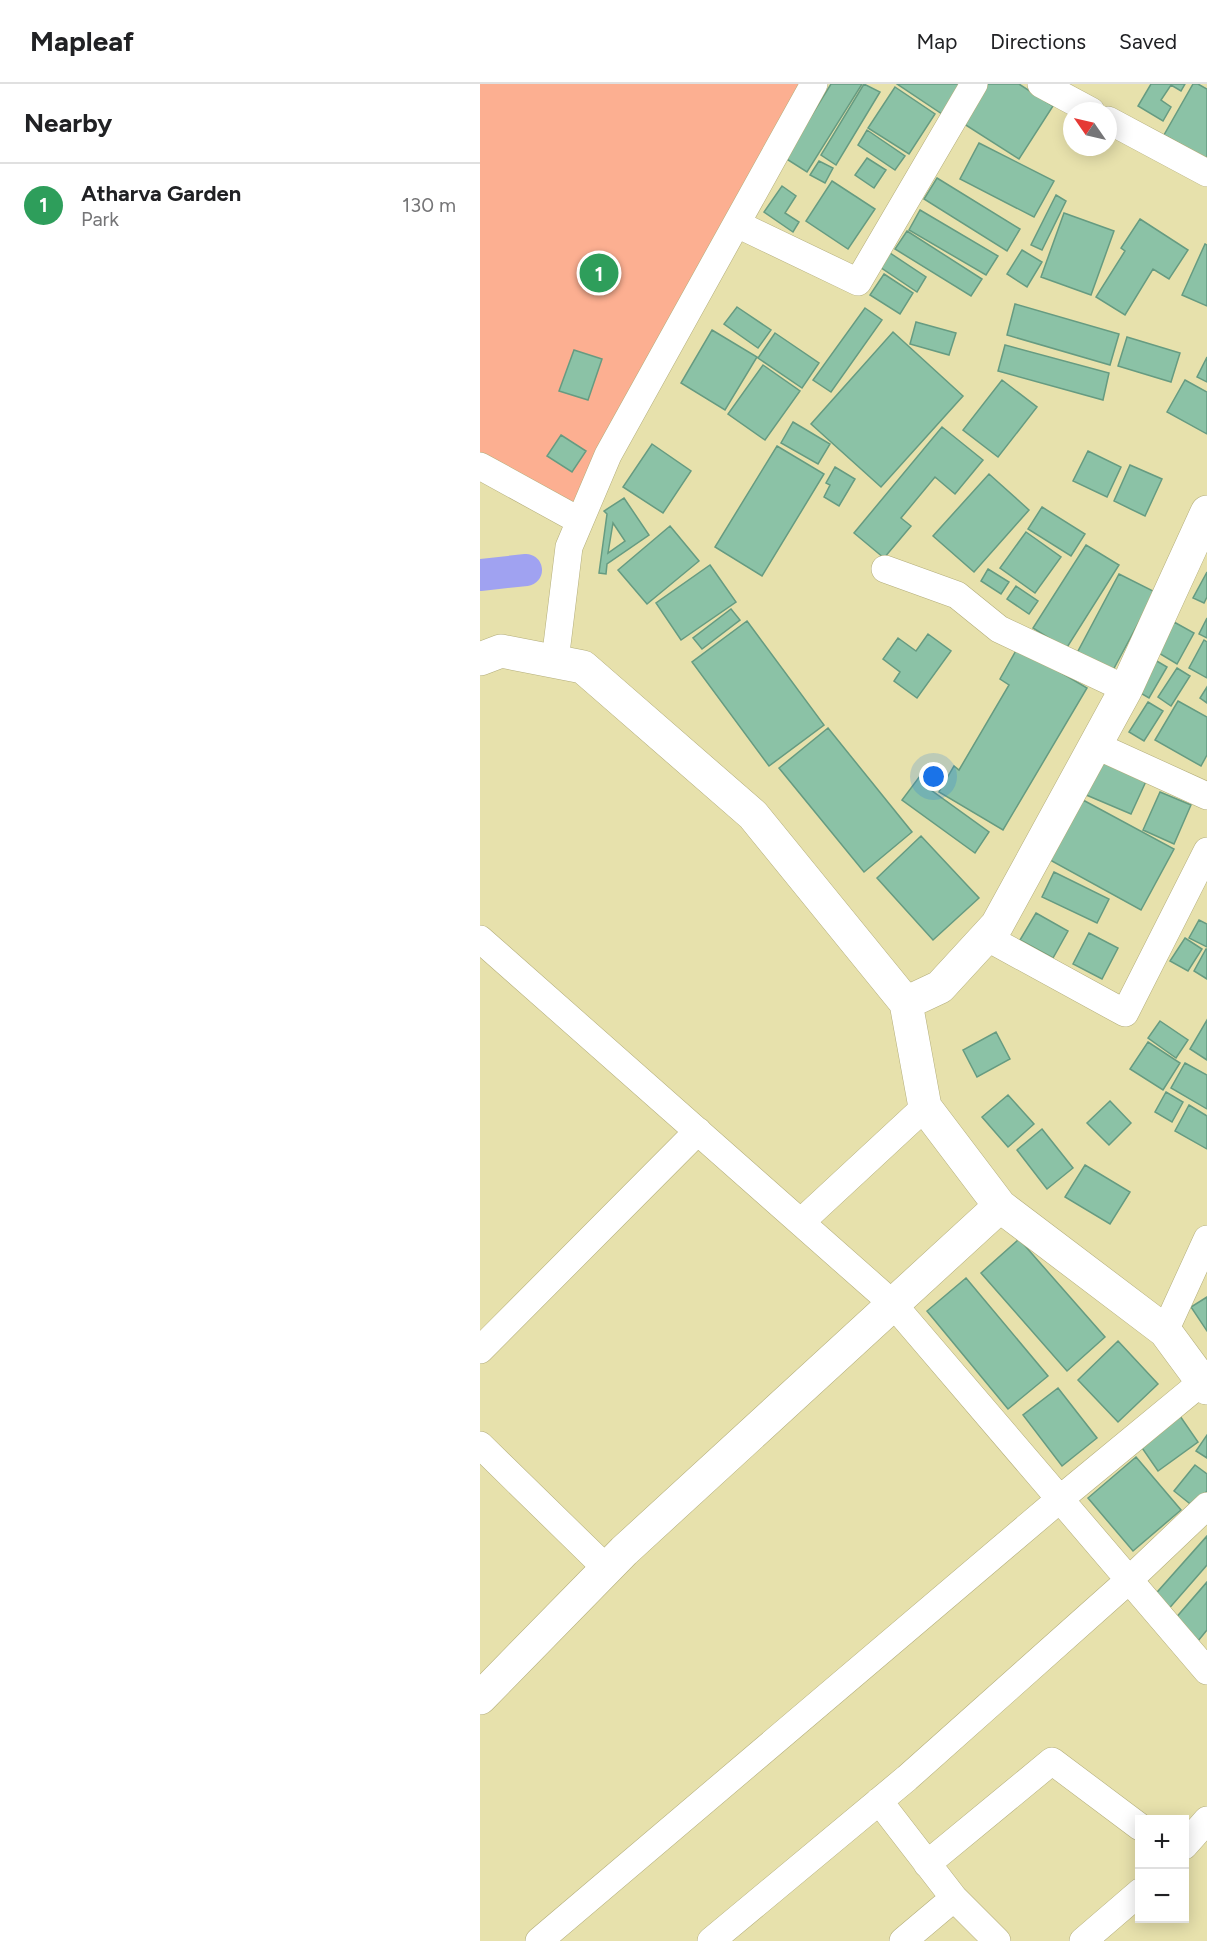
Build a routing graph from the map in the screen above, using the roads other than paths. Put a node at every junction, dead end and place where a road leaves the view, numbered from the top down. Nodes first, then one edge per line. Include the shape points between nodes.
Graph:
1 (814, 84) edge
2 (974, 84) edge
3 (1041, 84) edge
4 (1074, 102) edge
5 (1117, 125) edge
6 (1207, 173) edge
7 (736, 224) junction
8 (480, 466) edge
9 (1207, 512) edge
10 (580, 521) junction
11 (885, 569) dead end
12 (480, 659) edge
13 (555, 661) junction
14 (1126, 689) junction
15 (1095, 745) junction
16 (1207, 796) edge
17 (1207, 851) edge
18 (986, 937) junction
19 (480, 939) edge
20 (906, 1003) junction
21 (925, 1107) junction
22 (698, 1131) junction
23 (1000, 1206) junction
24 (801, 1222) junction
25 (1207, 1239) edge
26 (893, 1304) junction
27 (1165, 1331) junction
28 (480, 1350) edge
29 (1204, 1385) edge
30 (480, 1445) edge
31 (1060, 1499) junction
32 (1207, 1506) edge
33 (607, 1569) junction
34 (1128, 1581) junction
35 (1207, 1671) edge
36 (480, 1698) edge
37 (879, 1801) junction
38 (1207, 1820) edge
39 (1135, 1823) edge
40 (1189, 1841) edge
41 (927, 1864) junction
42 (1135, 1896) edge
43 (954, 1898) junction
44 (539, 1941) edge
45 (711, 1941) edge
46 (903, 1941) edge
47 (997, 1941) edge
48 (1083, 1941) edge

1 - 7 street
2 - 7 street via 858,282
3 - 4 street
5 - 6 street
7 - 10 street via 608,455
8 - 10 street
9 - 14 street
10 - 13 street via 569,547
11 - 14 street via 957,595 999,629
12 - 13 street via 501,651
13 - 20 street via 583,667 753,815
14 - 15 street
15 - 16 street
15 - 18 street via 997,926
17 - 18 street via 1125,1013
18 - 20 street via 940,987
19 - 22 street
20 - 21 street
21 - 23 street
21 - 24 street
22 - 24 street
22 - 28 street
23 - 26 street
23 - 27 street
24 - 26 street
25 - 27 street
26 - 31 street
26 - 33 street
27 - 29 street
29 - 31 street
30 - 33 street
31 - 34 street
31 - 44 street
32 - 34 street
33 - 36 street
34 - 35 street
34 - 37 street
37 - 41 street
37 - 45 street
38 - 40 street
39 - 41 street via 1052,1761
41 - 43 street
42 - 48 street
43 - 46 street
43 - 47 street

